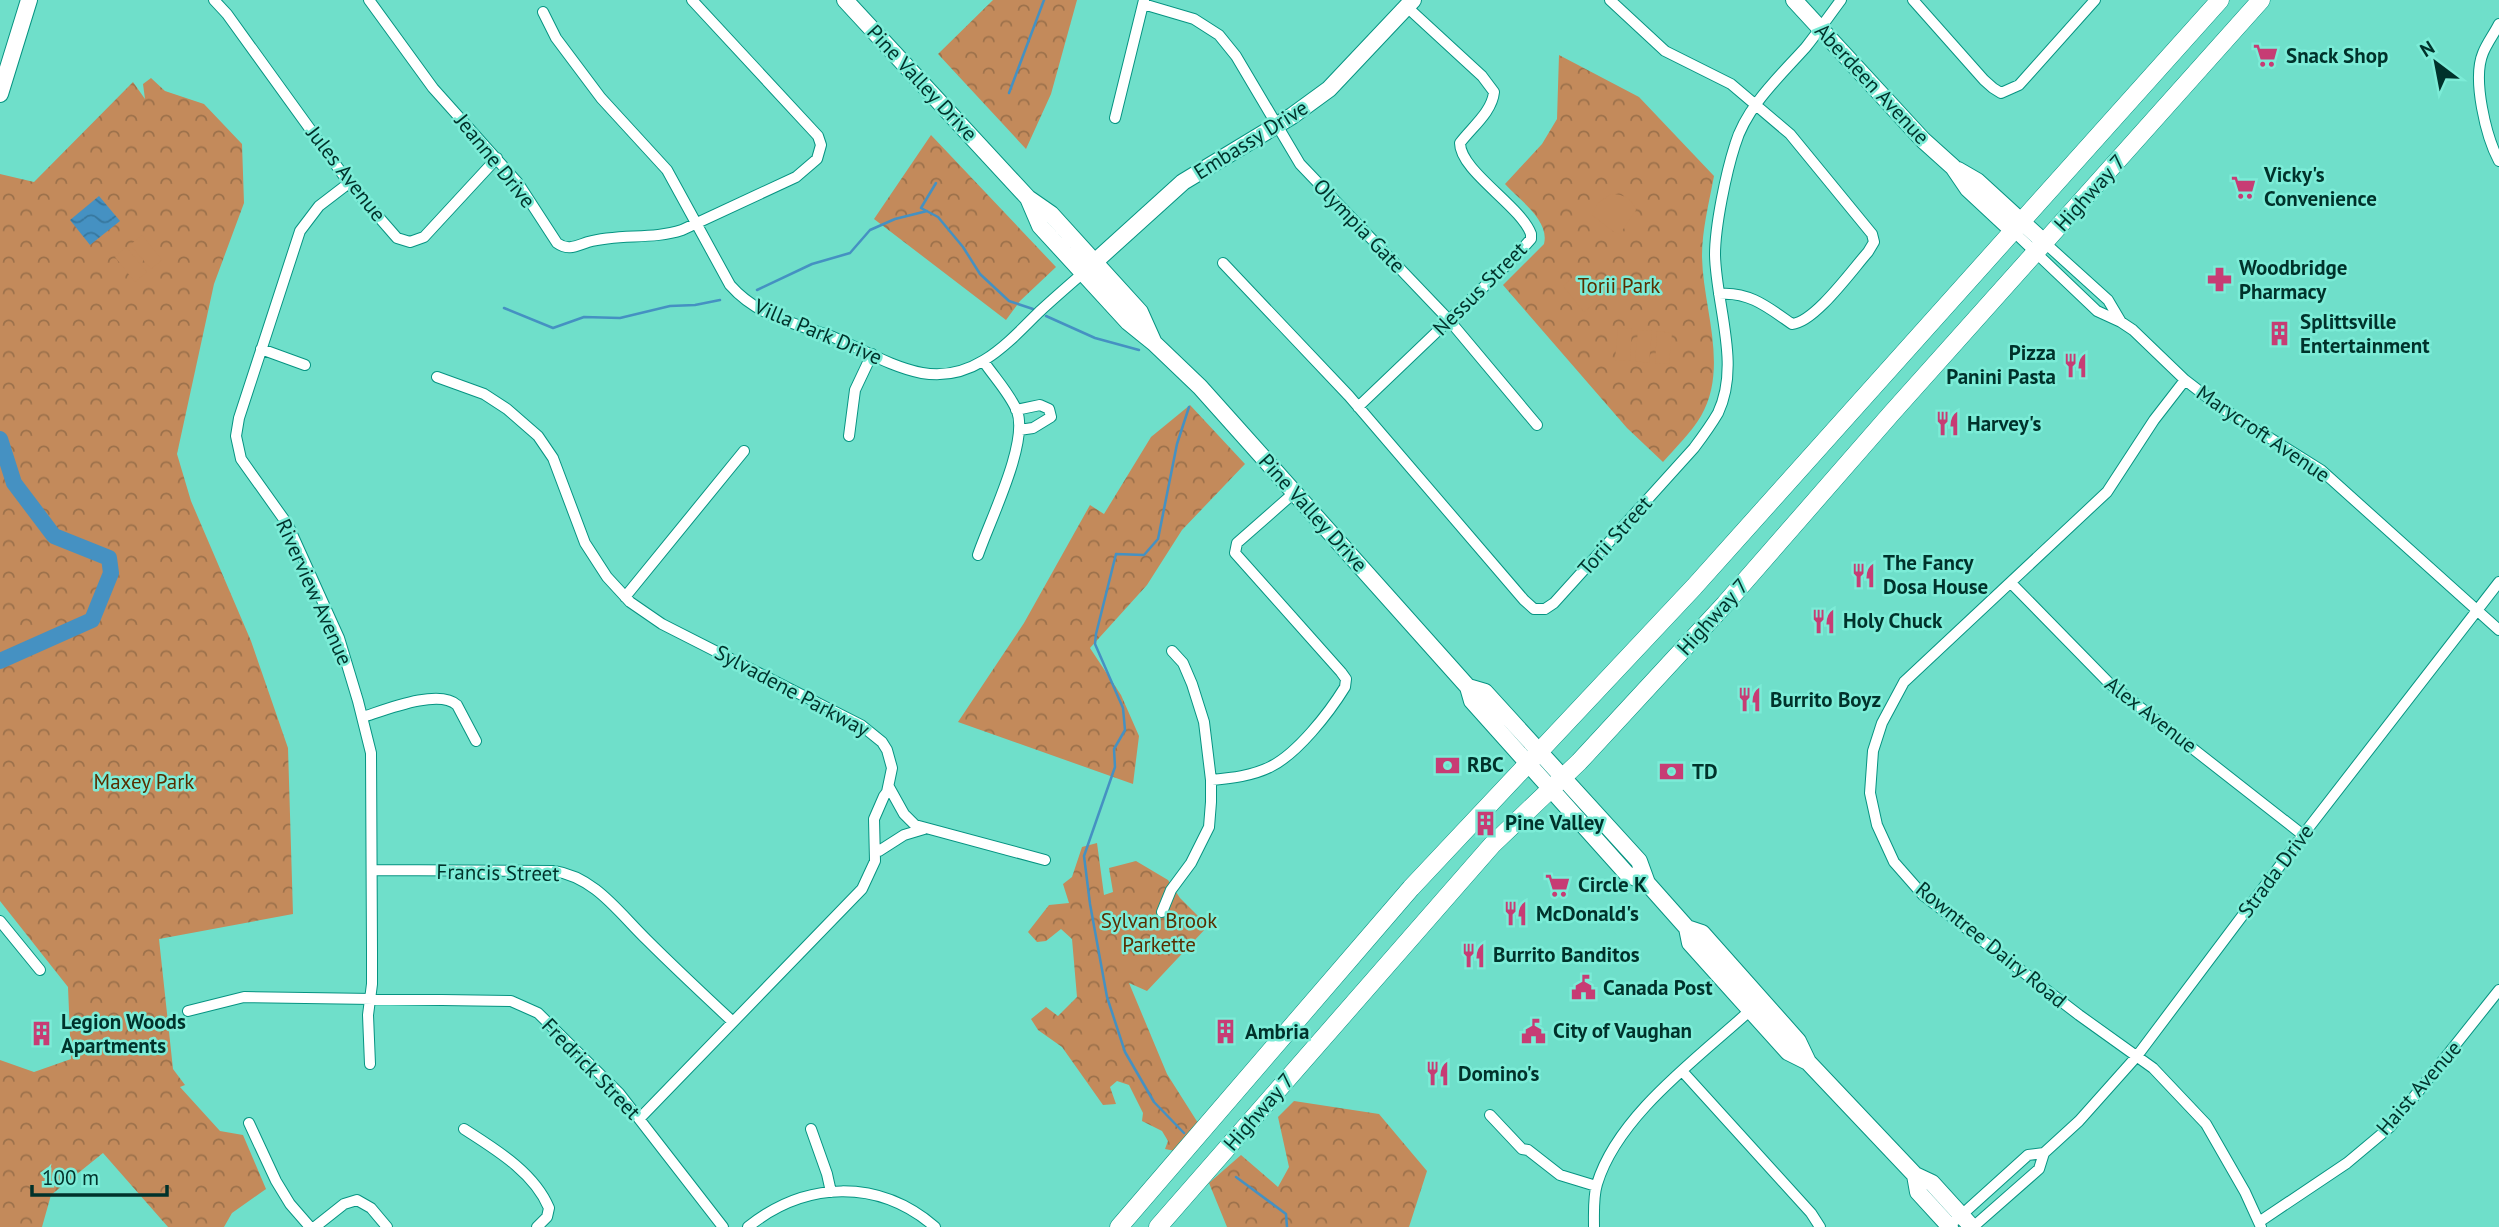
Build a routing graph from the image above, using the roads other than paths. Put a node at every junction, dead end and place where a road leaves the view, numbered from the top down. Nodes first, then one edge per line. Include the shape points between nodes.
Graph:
1 (29, 0) edge
2 (214, 0) edge
3 (369, 0) edge
4 (692, 0) edge
5 (845, 0) edge
6 (1610, 0) edge
7 (1794, 0) edge
8 (1841, 0) edge
9 (1913, 0) edge
10 (2095, 0) edge
11 (2220, 0) edge
12 (2261, 0) edge
13 (1144, 2) edge
14 (1410, 4) edge
15 (543, 12) dead end
16 (2499, 24) edge
17 (1821, 28) junction
18 (0, 94) edge
19 (1757, 105) junction
20 (1115, 118) dead end
21 (1277, 125) junction
22 (497, 158) junction
23 (2499, 161) edge
24 (349, 183) junction
25 (696, 223) junction
26 (2016, 225) junction
27 (2040, 248) junction
28 (1223, 263) dead end
29 (1088, 267) junction
30 (1719, 293) junction
31 (1449, 320) junction
32 (261, 349) junction
33 (872, 354) junction
34 (984, 362) junction
35 (305, 365) dead end
36 (437, 377) dead end
37 (2185, 380) junction
38 (1358, 407) junction
39 (1016, 410) junction
40 (1537, 425) dead end
41 (1019, 430) junction
42 (849, 436) dead end
43 (744, 451) dead end
44 (1295, 492) junction
45 (978, 555) dead end
46 (2499, 582) edge
47 (2011, 583) junction
48 (625, 597) junction
49 (2478, 610) junction
50 (2499, 630) edge
51 (1172, 651) dead end
52 (363, 717) junction
53 (476, 741) dead end
54 (1534, 758) junction
55 (1211, 780) junction
56 (1557, 783) junction
57 (889, 787) junction
58 (927, 829) junction
59 (2303, 835) junction
60 (875, 850) junction
61 (1045, 860) dead end
62 (373, 870) junction
63 (1162, 912) dead end
64 (0, 921) edge
65 (40, 970) dead end
66 (2499, 990) edge
67 (370, 1000) junction
68 (1756, 1005) junction
69 (188, 1011) dead end
70 (733, 1022) junction
71 (2137, 1056) junction
72 (370, 1064) dead end
73 (1683, 1072) junction
74 (1490, 1115) dead end
75 (639, 1118) junction
76 (249, 1123) dead end
77 (464, 1129) dead end
78 (811, 1129) dead end
79 (2044, 1153) junction
80 (1596, 1186) junction
81 (831, 1192) junction
82 (1959, 1225) edge
83 (2260, 1225) edge
84 (310, 1227) edge
85 (315, 1227) edge
86 (387, 1227) edge
87 (537, 1227) edge
88 (723, 1227) edge
89 (748, 1227) edge
90 (935, 1227) edge
91 (1119, 1227) edge
92 (1158, 1227) edge
93 (1594, 1227) edge
94 (1820, 1227) edge

1 - 18 main road
2 - 24 street, Jules Avenue
3 - 22 street, Jeanne Drive via 433,88
4 - 25 street via 812,129 821,145 817,159 796,177
5 - 29 main road, Pine Valley Drive via 1028,198 1040,226
6 - 19 street via 1670,55 1726,80
7 - 17 main road, Aberdeen Avenue
8 - 17 street, Torii Street
9 - 10 street via 2001,93 2019,85
11 - 26 main road, Highway 7
12 - 27 main road, Highway 7
13 - 20 street
13 - 21 street, Olympia Gate via 1195,19 1219,35
14 - 21 main road, Embassy Drive via 1329,89
14 - 31 street, Nessus Street via 1494,92 1488,110 1460,148 1531,234 1513,259
15 - 25 street, Villa Park Drive via 556,38 601,98 667,170
16 - 23 street via 2481,56 2480,93 2484,124
17 - 19 street, Torii Street
17 - 26 main road, Aberdeen Avenue via 1897,113 1952,167 1977,181
19 - 30 street, Torii Street via 1739,132 1730,165 1716,240
19 - 30 street via 1797,142 1867,225 1874,242 1821,304 1798,323 1748,296
21 - 29 main road, Embassy Drive via 1183,182
21 - 31 street, Olympia Gate via 1300,164
22 - 24 street, Jules Avenue via 417,241 397,237
22 - 25 street, Jeanne Drive via 565,248 601,239 662,235
24 - 32 street, Riverview Avenue via 319,206 300,231
25 - 33 street, Villa Park Drive via 725,278 753,307
26 - 27 main road, Aberdeen Avenue
26 - 54 main road, Highway 7 via 1694,587
27 - 37 street, Marycroft Avenue via 2097,311 2121,322
27 - 56 main road, Highway 7 via 1734,594
28 - 38 street, Torii Street
29 - 34 street, Villa Park Drive
29 - 44 main road, Pine Valley Drive via 1128,322 1200,387
30 - 38 street, Torii Street via 1727,371 1719,411 1694,448 1545,609 1534,609 1524,600
31 - 38 street, Nessus Street
31 - 40 street, Olympia Gate
32 - 35 street
32 - 52 street, Riverview Avenue via 236,429 238,452 294,537 342,646
33 - 34 street, Villa Park Drive via 909,370 933,374
33 - 42 street via 855,390
34 - 39 street
36 - 48 street, Sylvadene Parkway via 484,394 538,436 553,458 585,543
37 - 47 street, Rowntree Dairy Road via 2107,492
37 - 49 street, Marycroft Avenue via 2321,470
39 - 41 street
39 - 41 street via 1040,405 1049,409 1051,417
41 - 45 street via 1014,460
43 - 48 street
44 - 54 main road, Pine Valley Drive via 1468,687 1485,692
44 - 55 street via 1237,543 1235,553 1346,678 1345,687 1281,761 1255,773
46 - 49 street, Strada Drive
47 - 59 street, Alex Avenue via 2109,683
47 - 71 street, Rowntree Dairy Road via 1904,682 1873,751 1870,793 1877,825 1894,862 1923,895
48 - 57 street, Sylvadene Parkway via 662,624 861,725 887,750 892,768
49 - 50 street, Marycroft Avenue
49 - 59 street, Strada Drive
51 - 55 street via 1183,663 1204,722
52 - 53 street via 436,697 457,705
52 - 62 street, Riverview Avenue via 373,769
54 - 56 main road, Pine Valley Drive
54 - 91 main road, Highway 7 via 1411,888
55 - 63 street via 1209,827
56 - 68 main road, Pine Valley Drive via 1627,873 1647,883 1687,928 1702,933
56 - 92 main road, Highway 7 via 1492,845
57 - 58 street via 904,814
57 - 60 street, Sylvadene Parkway via 874,819
58 - 60 street
58 - 61 street
59 - 71 street, Strada Drive
60 - 70 street, Sylvadene Parkway via 873,870 862,889
62 - 67 street, Riverview Avenue
62 - 70 street, Francis Street via 554,871 581,879 607,898
64 - 65 street
66 - 83 street, Haist Avenue via 2390,1127
67 - 69 street, Fredrick Street via 244,997
67 - 72 street, Riverview Avenue
67 - 75 street, Fredrick Street via 511,1001 531,1008
68 - 73 street
68 - 82 main road, Pine Valley Drive via 1798,1041 1808,1062 1915,1175 1918,1192
70 - 75 street, Sylvadene Parkway
71 - 79 street, Strada Drive
71 - 83 street, Rowntree Dairy Road via 2206,1124
73 - 80 street via 1628,1126
73 - 94 street
74 - 80 street via 1522,1149 1560,1175
75 - 88 street, Fredrick Street
76 - 84 street via 276,1181
77 - 87 street via 506,1157 540,1190 549,1208
78 - 81 street
79 - 82 street, Strada Drive via 2039,1168
79 - 82 street, Strada Drive via 2028,1155
80 - 93 street
81 - 89 street via 788,1202
81 - 90 street via 887,1199
85 - 86 street via 356,1200 371,1208

